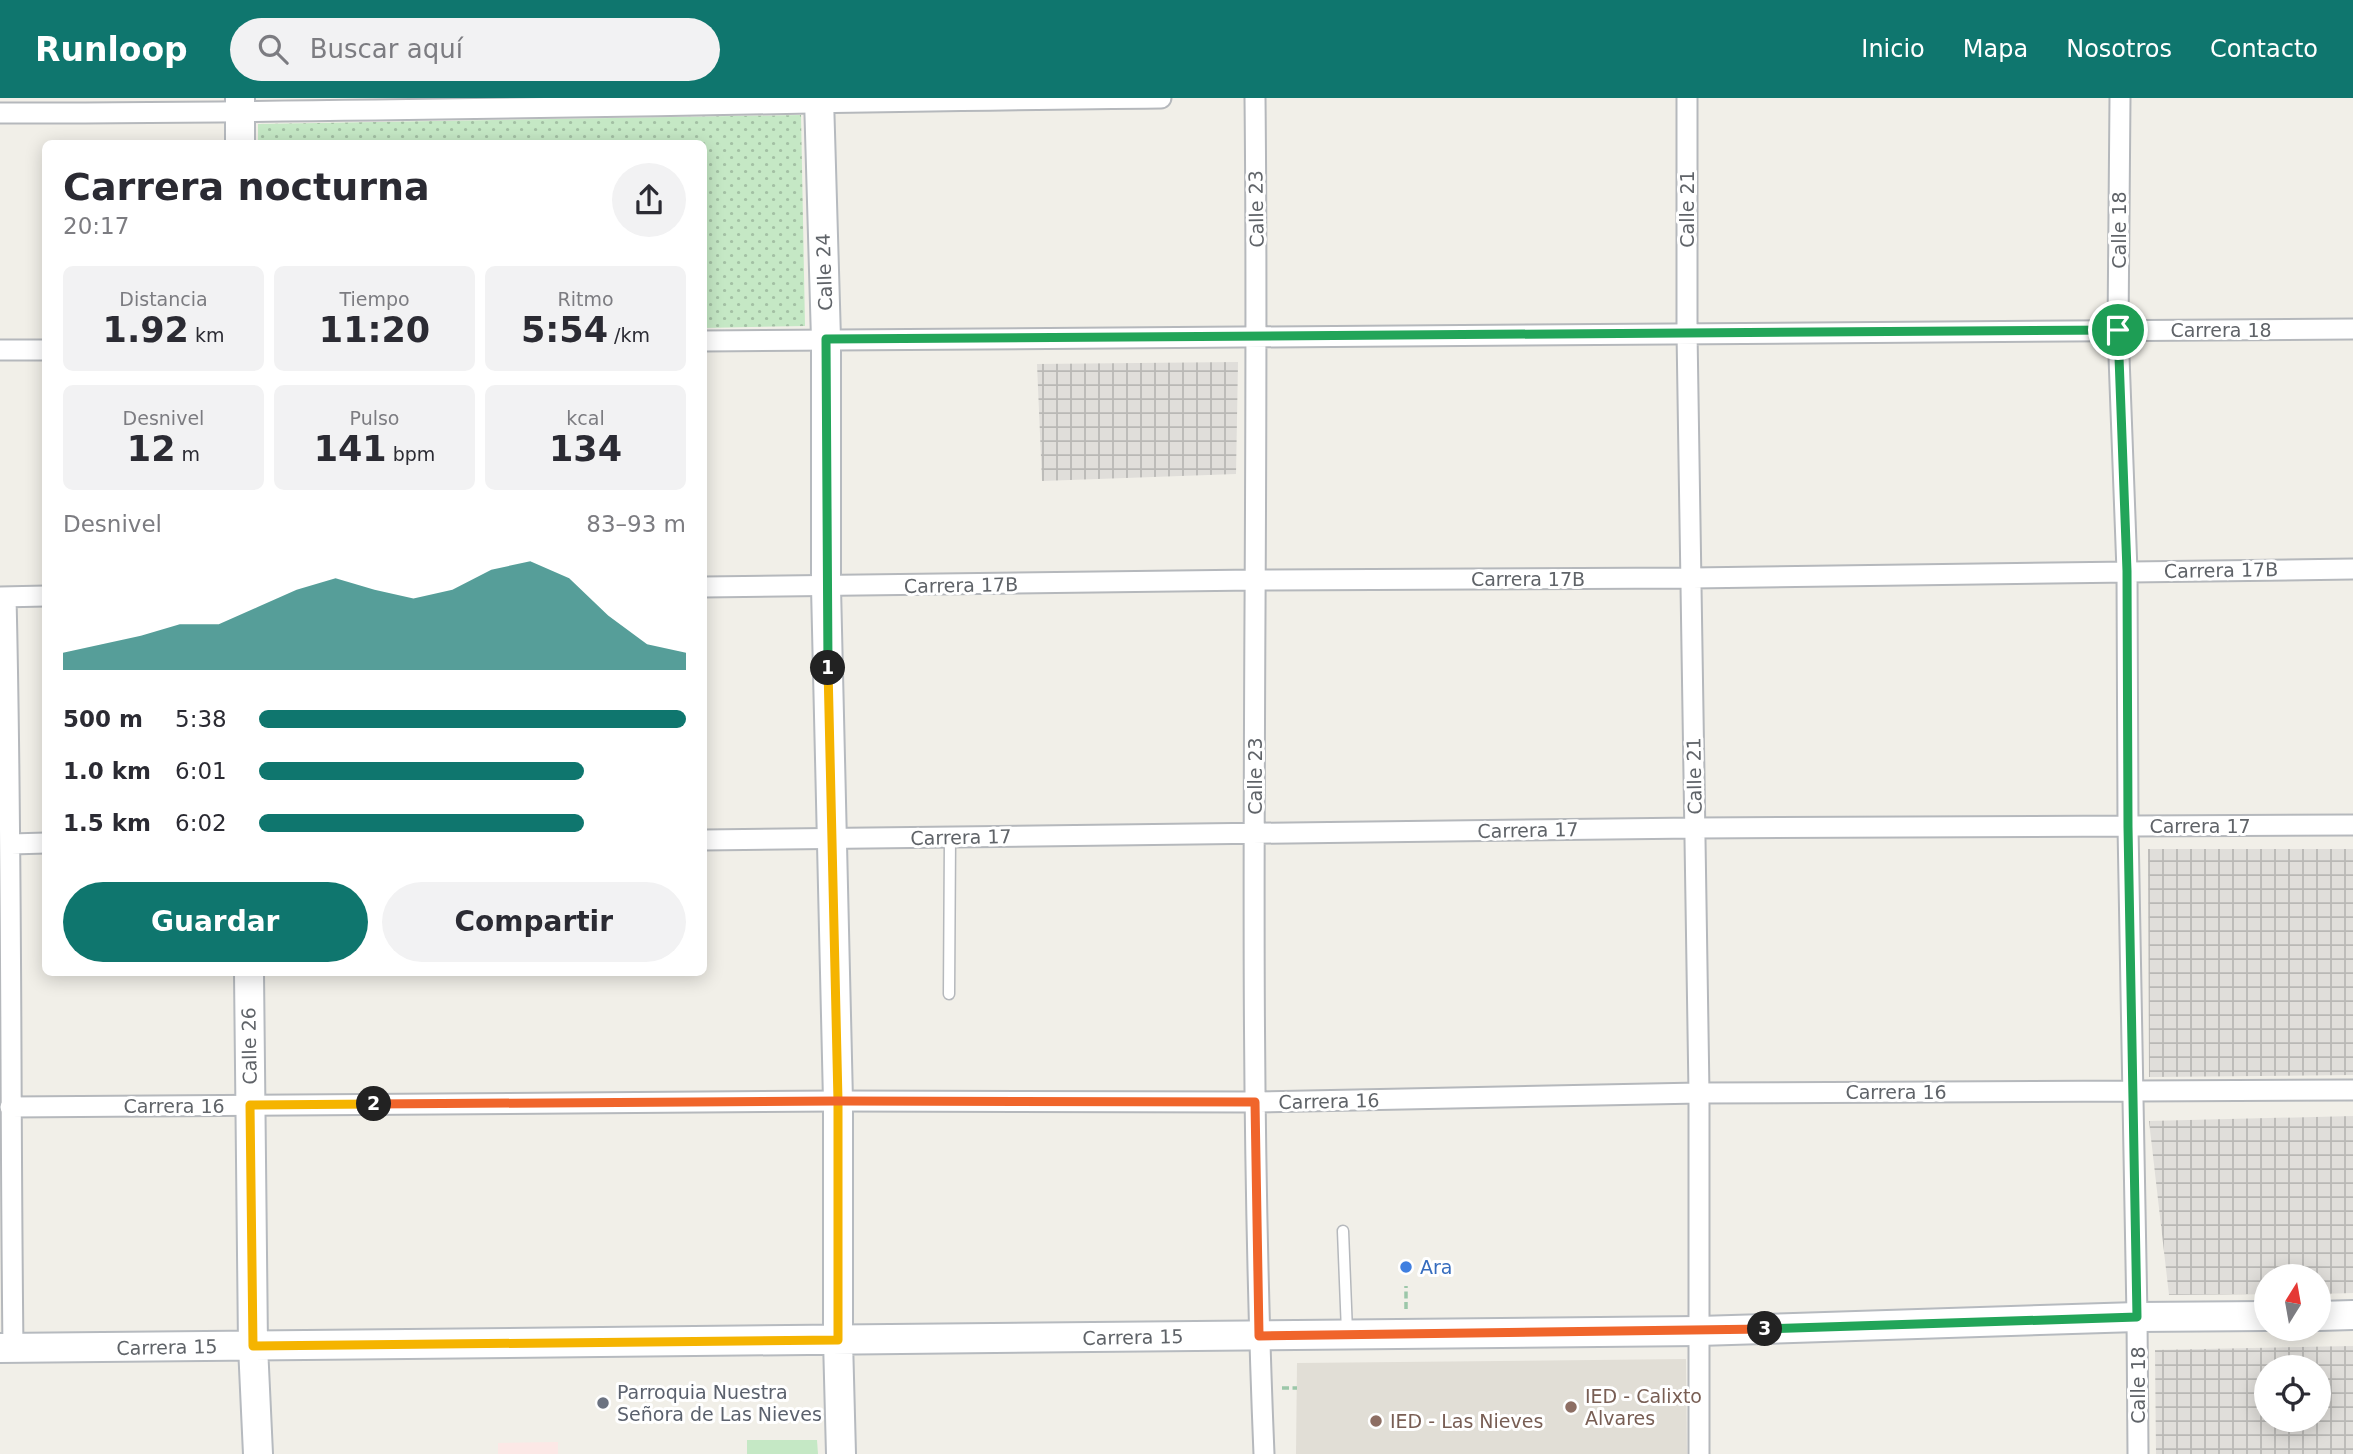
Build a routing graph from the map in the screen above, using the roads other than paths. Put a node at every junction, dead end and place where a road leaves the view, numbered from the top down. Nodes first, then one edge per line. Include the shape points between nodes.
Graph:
1 (1161, 98) edge
2 (1255, 98) edge
3 (1687, 98) edge
4 (2120, 98) edge
5 (819, 100) edge
6 (240, 105) edge
7 (0, 113) edge
8 (240, 140) edge
9 (2353, 329) edge
10 (2118, 330) junction
11 (1687, 332) junction
12 (1258, 337) junction
13 (826, 339) junction
14 (707, 341) edge
15 (42, 349) edge
16 (0, 350) edge
17 (2353, 569) edge
18 (2127, 571) junction
19 (1692, 578) junction
20 (1255, 579) junction
21 (707, 587) edge
22 (826, 587) junction
23 (42, 596) edge
24 (3, 597) edge
25 (5, 785) edge
26 (2353, 825) edge
27 (2128, 827) junction
28 (1695, 828) junction
29 (1255, 834) junction
30 (950, 837) junction
31 (707, 839) edge
32 (832, 839) junction
33 (11, 844) junction
34 (42, 844) edge
35 (4, 964) edge
36 (248, 976) edge
37 (949, 994) dead end
38 (2353, 1090) edge
39 (2133, 1091) junction
40 (1699, 1093) junction
41 (838, 1101) junction
42 (1255, 1102) junction
43 (250, 1105) junction
44 (10, 1107) junction
45 (5, 1146) edge
46 (1343, 1231) dead end
47 (2331, 1315) edge
48 (2353, 1315) edge
49 (2254, 1316) edge
50 (2137, 1317) junction
51 (1699, 1331) junction
52 (1259, 1336) junction
53 (1348, 1336) junction
54 (838, 1340) junction
55 (253, 1346) junction
56 (6, 1348) edge
57 (258, 1454) edge
58 (841, 1454) edge
59 (1264, 1454) edge
60 (1699, 1454) edge
61 (2138, 1454) edge

1 - 5 street
2 - 12 street, Calle 23
3 - 11 street, Calle 21
4 - 10 street, Calle 18
5 - 6 street
5 - 13 street, Calle 24
6 - 7 street
6 - 8 street
9 - 10 street, Carrera 18
10 - 11 street, Carrera 18
10 - 18 street, Calle 18
11 - 12 street, Carrera 18
11 - 19 street, Calle 21
12 - 13 street, Carrera 18
12 - 20 street, Calle 23
13 - 14 street, Carrera 18
13 - 22 street, Calle 24
15 - 16 street
17 - 18 street, Carrera 17B
18 - 19 street, Carrera 17B
18 - 27 street, Calle 18
19 - 20 street, Carrera 17B
19 - 28 street, Calle 21
20 - 22 street, Carrera 17B
20 - 29 street, Calle 23
21 - 22 street, Carrera 17B
22 - 32 street, Calle 24
23 - 24 street
24 - 25 street
25 - 33 street
26 - 27 street, Carrera 17
27 - 28 street, Carrera 17
27 - 39 street, Calle 18
28 - 29 street, Carrera 17
28 - 40 street, Calle 21
29 - 30 street, Carrera 17
29 - 42 street, Calle 23
30 - 32 street, Carrera 17
30 - 37 lane
31 - 32 street, Carrera 17
32 - 41 street, Calle 24
33 - 34 street
33 - 35 street
35 - 44 street
36 - 43 street, Calle 26
38 - 39 street, Carrera 16
39 - 40 street, Carrera 16
39 - 50 street, Calle 18
40 - 42 street, Carrera 16
40 - 51 street, Calle 21
41 - 42 street, Carrera 16
41 - 43 street, Carrera 16
41 - 54 street, Calle 24
42 - 52 street, Calle 23
43 - 44 street, Carrera 16
43 - 55 street, Calle 26
44 - 45 street
45 - 56 street
46 - 53 lane
47 - 48 street
49 - 50 street, Carrera 15
50 - 51 street, Carrera 15
50 - 61 street, Calle 18
51 - 53 street, Carrera 15
51 - 60 street, Calle 21
52 - 53 street, Carrera 15
52 - 54 street, Carrera 15
52 - 59 street, Calle 23
54 - 55 street, Carrera 15
54 - 58 street, Calle 24
55 - 56 street, Carrera 15
55 - 57 street, Calle 26

